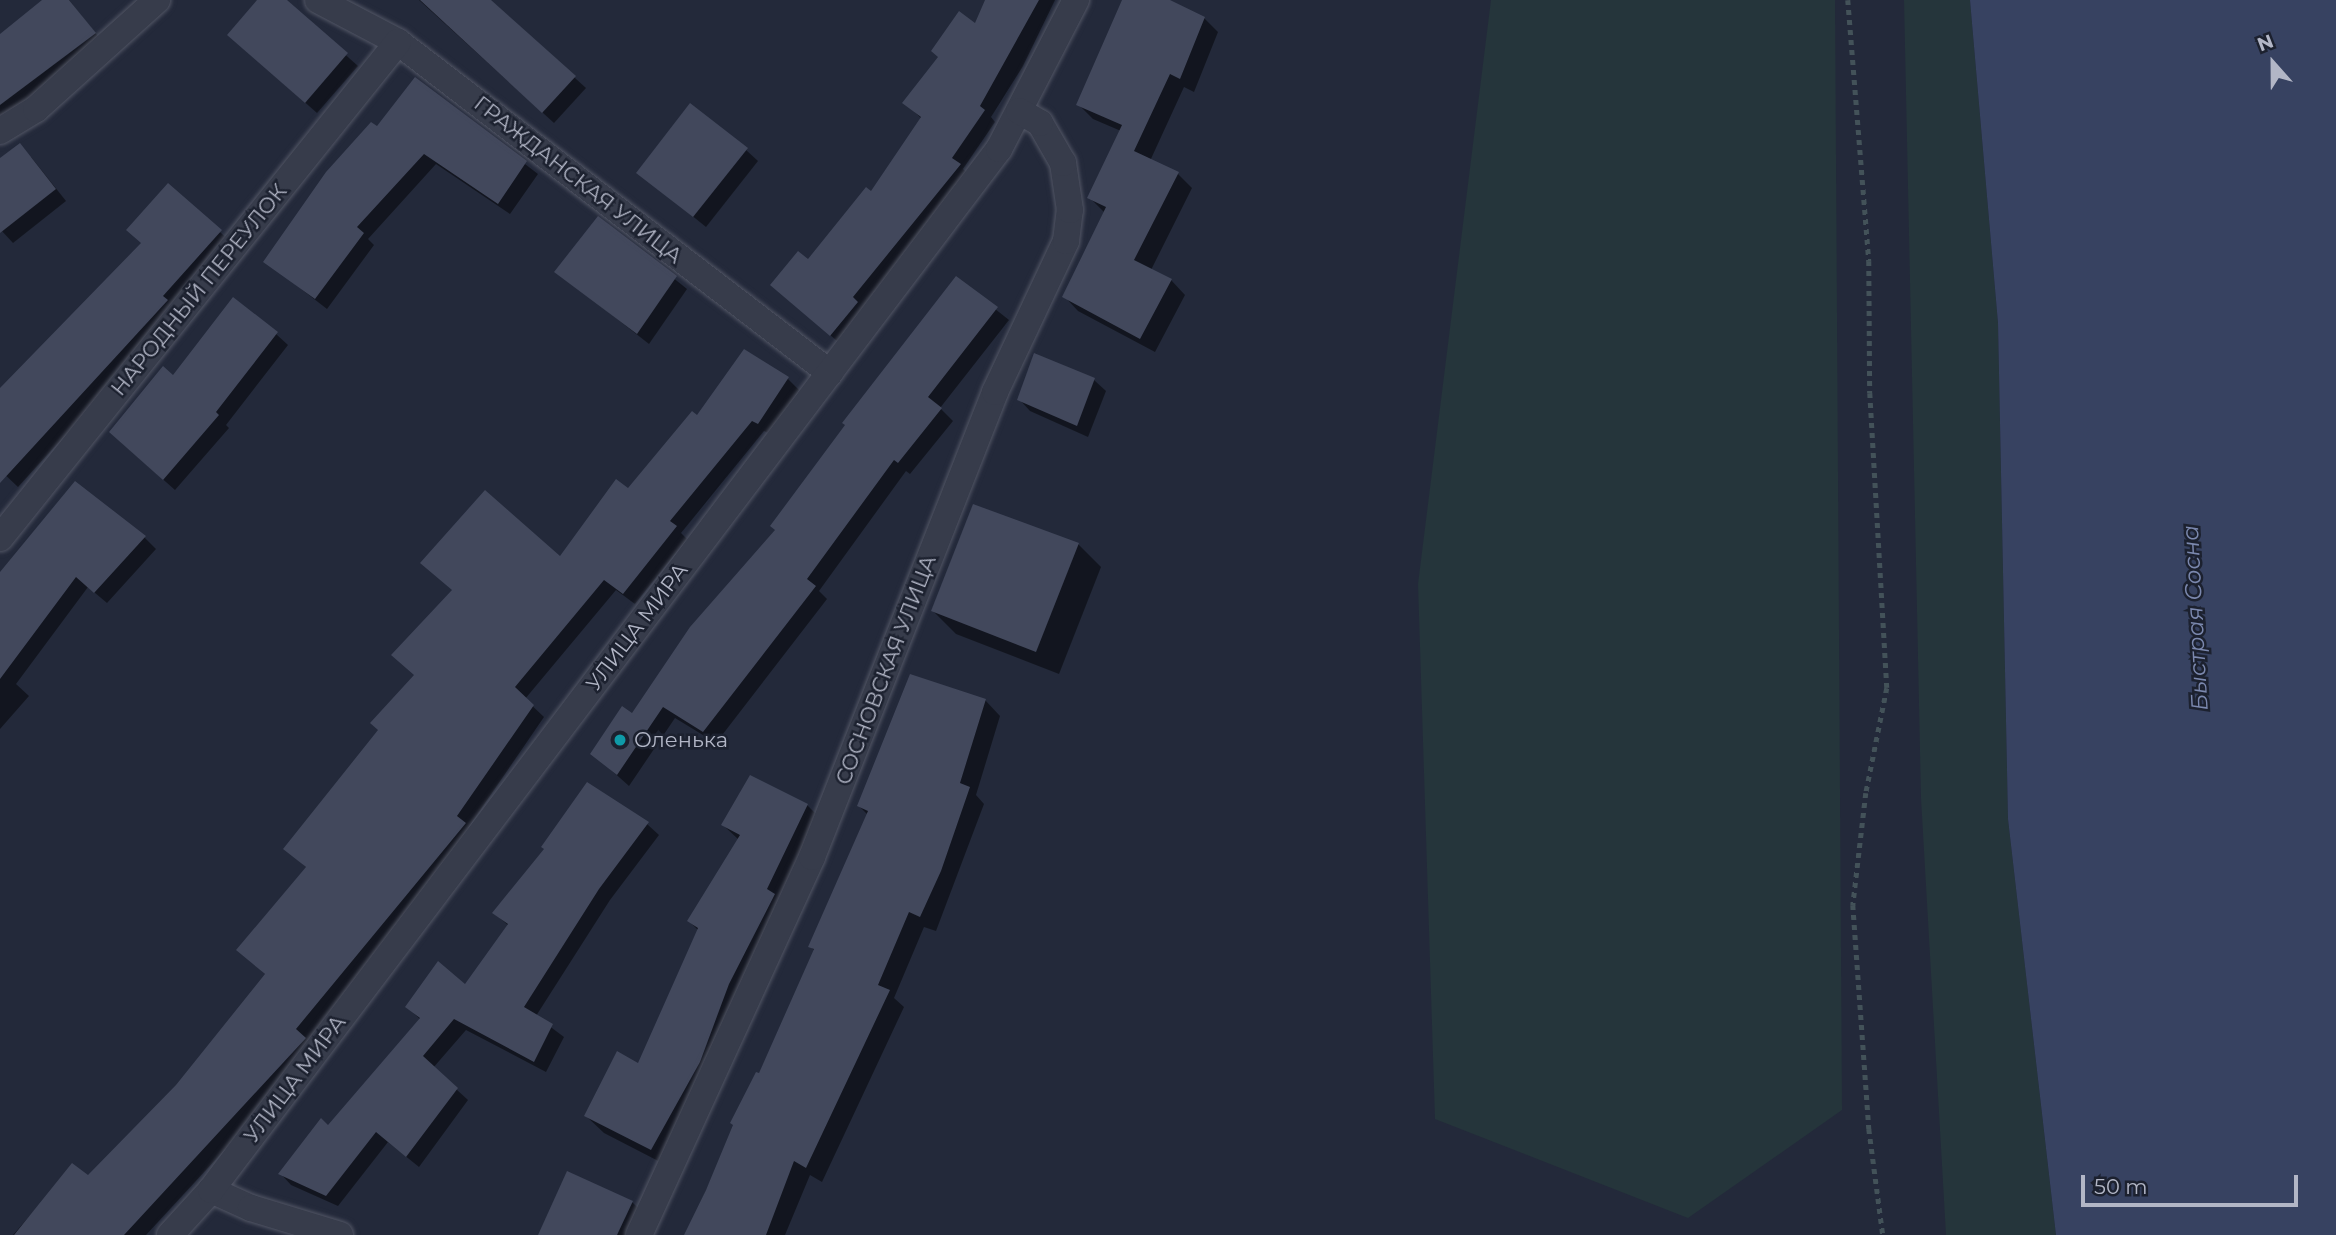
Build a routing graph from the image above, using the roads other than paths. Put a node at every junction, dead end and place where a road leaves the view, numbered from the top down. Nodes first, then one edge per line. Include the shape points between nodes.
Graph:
1 (157, 0) edge
2 (318, 0) edge
3 (1076, 0) edge
4 (398, 41) junction
5 (1019, 111) junction
6 (0, 131) edge
7 (830, 373) junction
8 (0, 538) edge
9 (211, 1190) junction
10 (170, 1235) edge
11 (340, 1235) edge
12 (639, 1235) edge

1 - 6 street via 36,110
2 - 4 street, ГРАЖДАНСКАЯ УЛИЦА
3 - 5 street, УЛИЦА МИРА
4 - 7 street, ГРАЖДАНСКАЯ УЛИЦА
4 - 8 street, НАРОДНЫЙ ПЕРЕУЛОК
5 - 7 street, УЛИЦА МИРА via 999,149
5 - 12 street, СОСНОВСКАЯ УЛИЦА via 1040,122 1063,163 1070,209 1066,241 995,392 812,857
7 - 9 street, УЛИЦА МИРА
9 - 10 street, УЛИЦА МИРА
9 - 11 street via 251,1208

